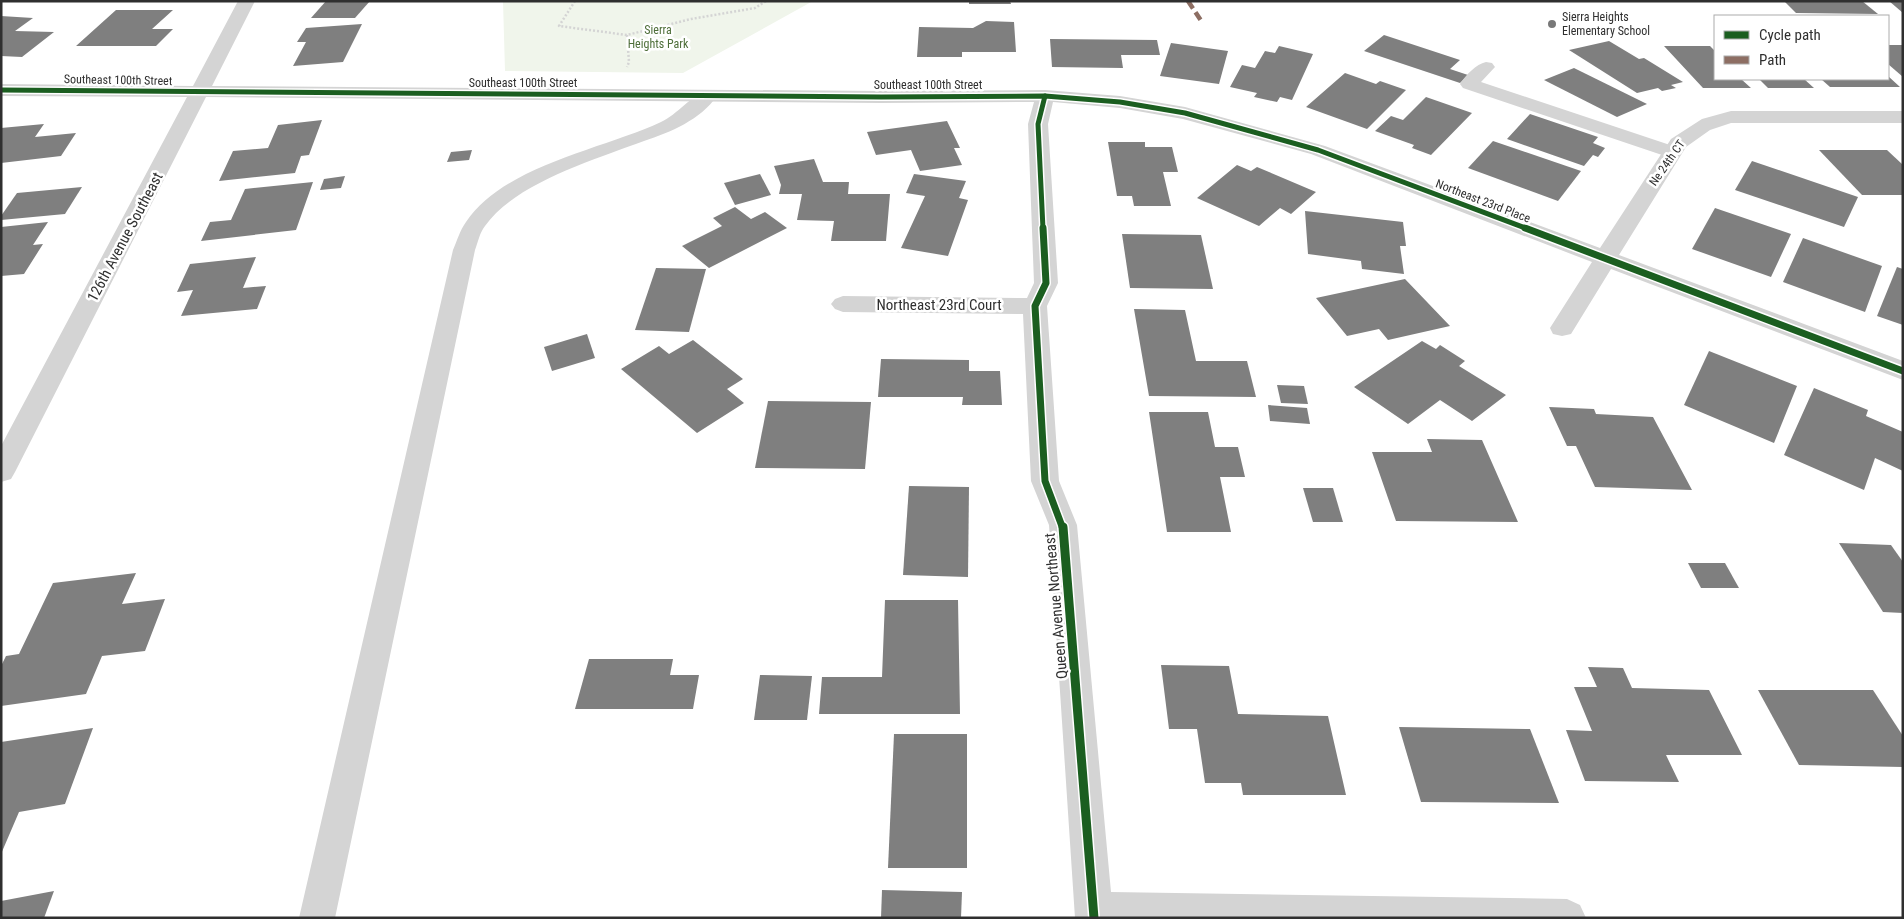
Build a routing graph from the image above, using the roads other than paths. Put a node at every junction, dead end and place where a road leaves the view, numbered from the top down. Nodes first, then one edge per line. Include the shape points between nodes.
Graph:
1 (247, 1) edge
2 (1486, 67) dead end
3 (1, 90) edge
4 (201, 93) junction
5 (708, 96) junction
6 (1045, 96) junction
7 (1903, 117) edge
8 (1672, 152) junction
9 (1605, 259) junction
10 (842, 304) dead end
11 (1035, 306) junction
12 (1562, 328) dead end
13 (1903, 371) edge
14 (1, 472) edge
15 (1094, 914) edge
16 (317, 918) edge
17 (1567, 918) edge

1 - 4 street, 126th Avenue Southeast
2 - 8 lane via 1469,84
3 - 4 street, Southeast 100th Street
4 - 5 street, Southeast 100th Street
4 - 14 street, 126th Avenue Southeast
5 - 6 street, Southeast 100th Street
5 - 16 lane via 668,126 568,163 503,195 475,224 464,250
6 - 9 street, Northeast 23rd Place via 1120,102 1234,125 1318,150
6 - 11 street, Queen Avenue Northeast via 1038,124 1046,283
7 - 8 street, Ne 24th CT via 1731,117 1709,121 1678,143
8 - 9 street, Ne 24th CT
9 - 12 street, Ne 24th CT
9 - 13 street, Northeast 23rd Place
10 - 11 street, Northeast 23rd Court
11 - 15 street, Queen Avenue Northeast via 1045,481 1063,525
15 - 17 street

